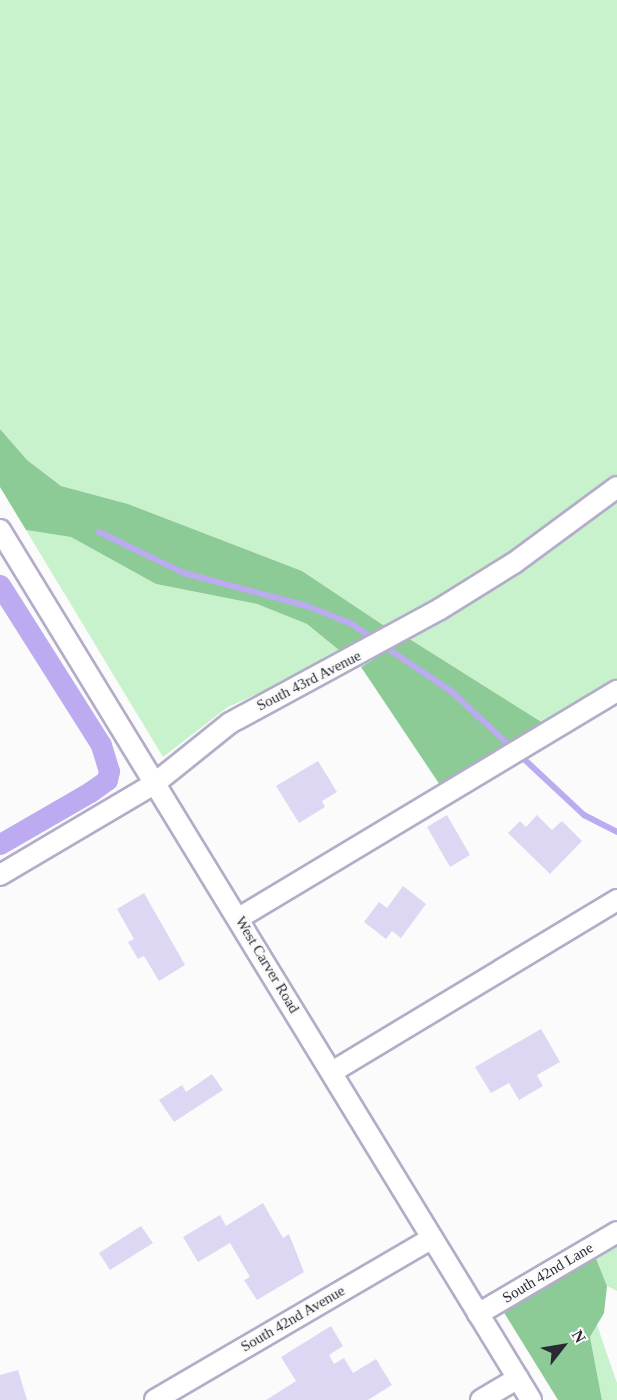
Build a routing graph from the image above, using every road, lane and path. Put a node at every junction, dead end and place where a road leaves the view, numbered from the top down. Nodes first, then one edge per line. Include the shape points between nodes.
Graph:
1 (617, 487) edge
2 (0, 530) edge
3 (617, 691) edge
4 (154, 784) junction
5 (0, 875) edge
6 (617, 900) edge
7 (239, 918) junction
8 (332, 1072) junction
9 (617, 1232) edge
10 (432, 1238) junction
11 (478, 1314) junction
12 (518, 1378) junction
13 (155, 1400) edge
14 (481, 1400) edge
15 (531, 1400) edge

1 - 4 street, South 43rd Avenue via 514,562 440,609 230,723
2 - 4 street, West Carver Road
3 - 7 street
4 - 5 street, South 43rd Avenue
4 - 7 street, West Carver Road
6 - 8 street
7 - 8 street, West Carver Road
8 - 10 street, West Carver Road
9 - 11 street, South 42nd Lane
10 - 11 street, West Carver Road
10 - 13 street, South 42nd Avenue
11 - 12 street, West Carver Road
12 - 14 street
12 - 15 street, West Carver Road

